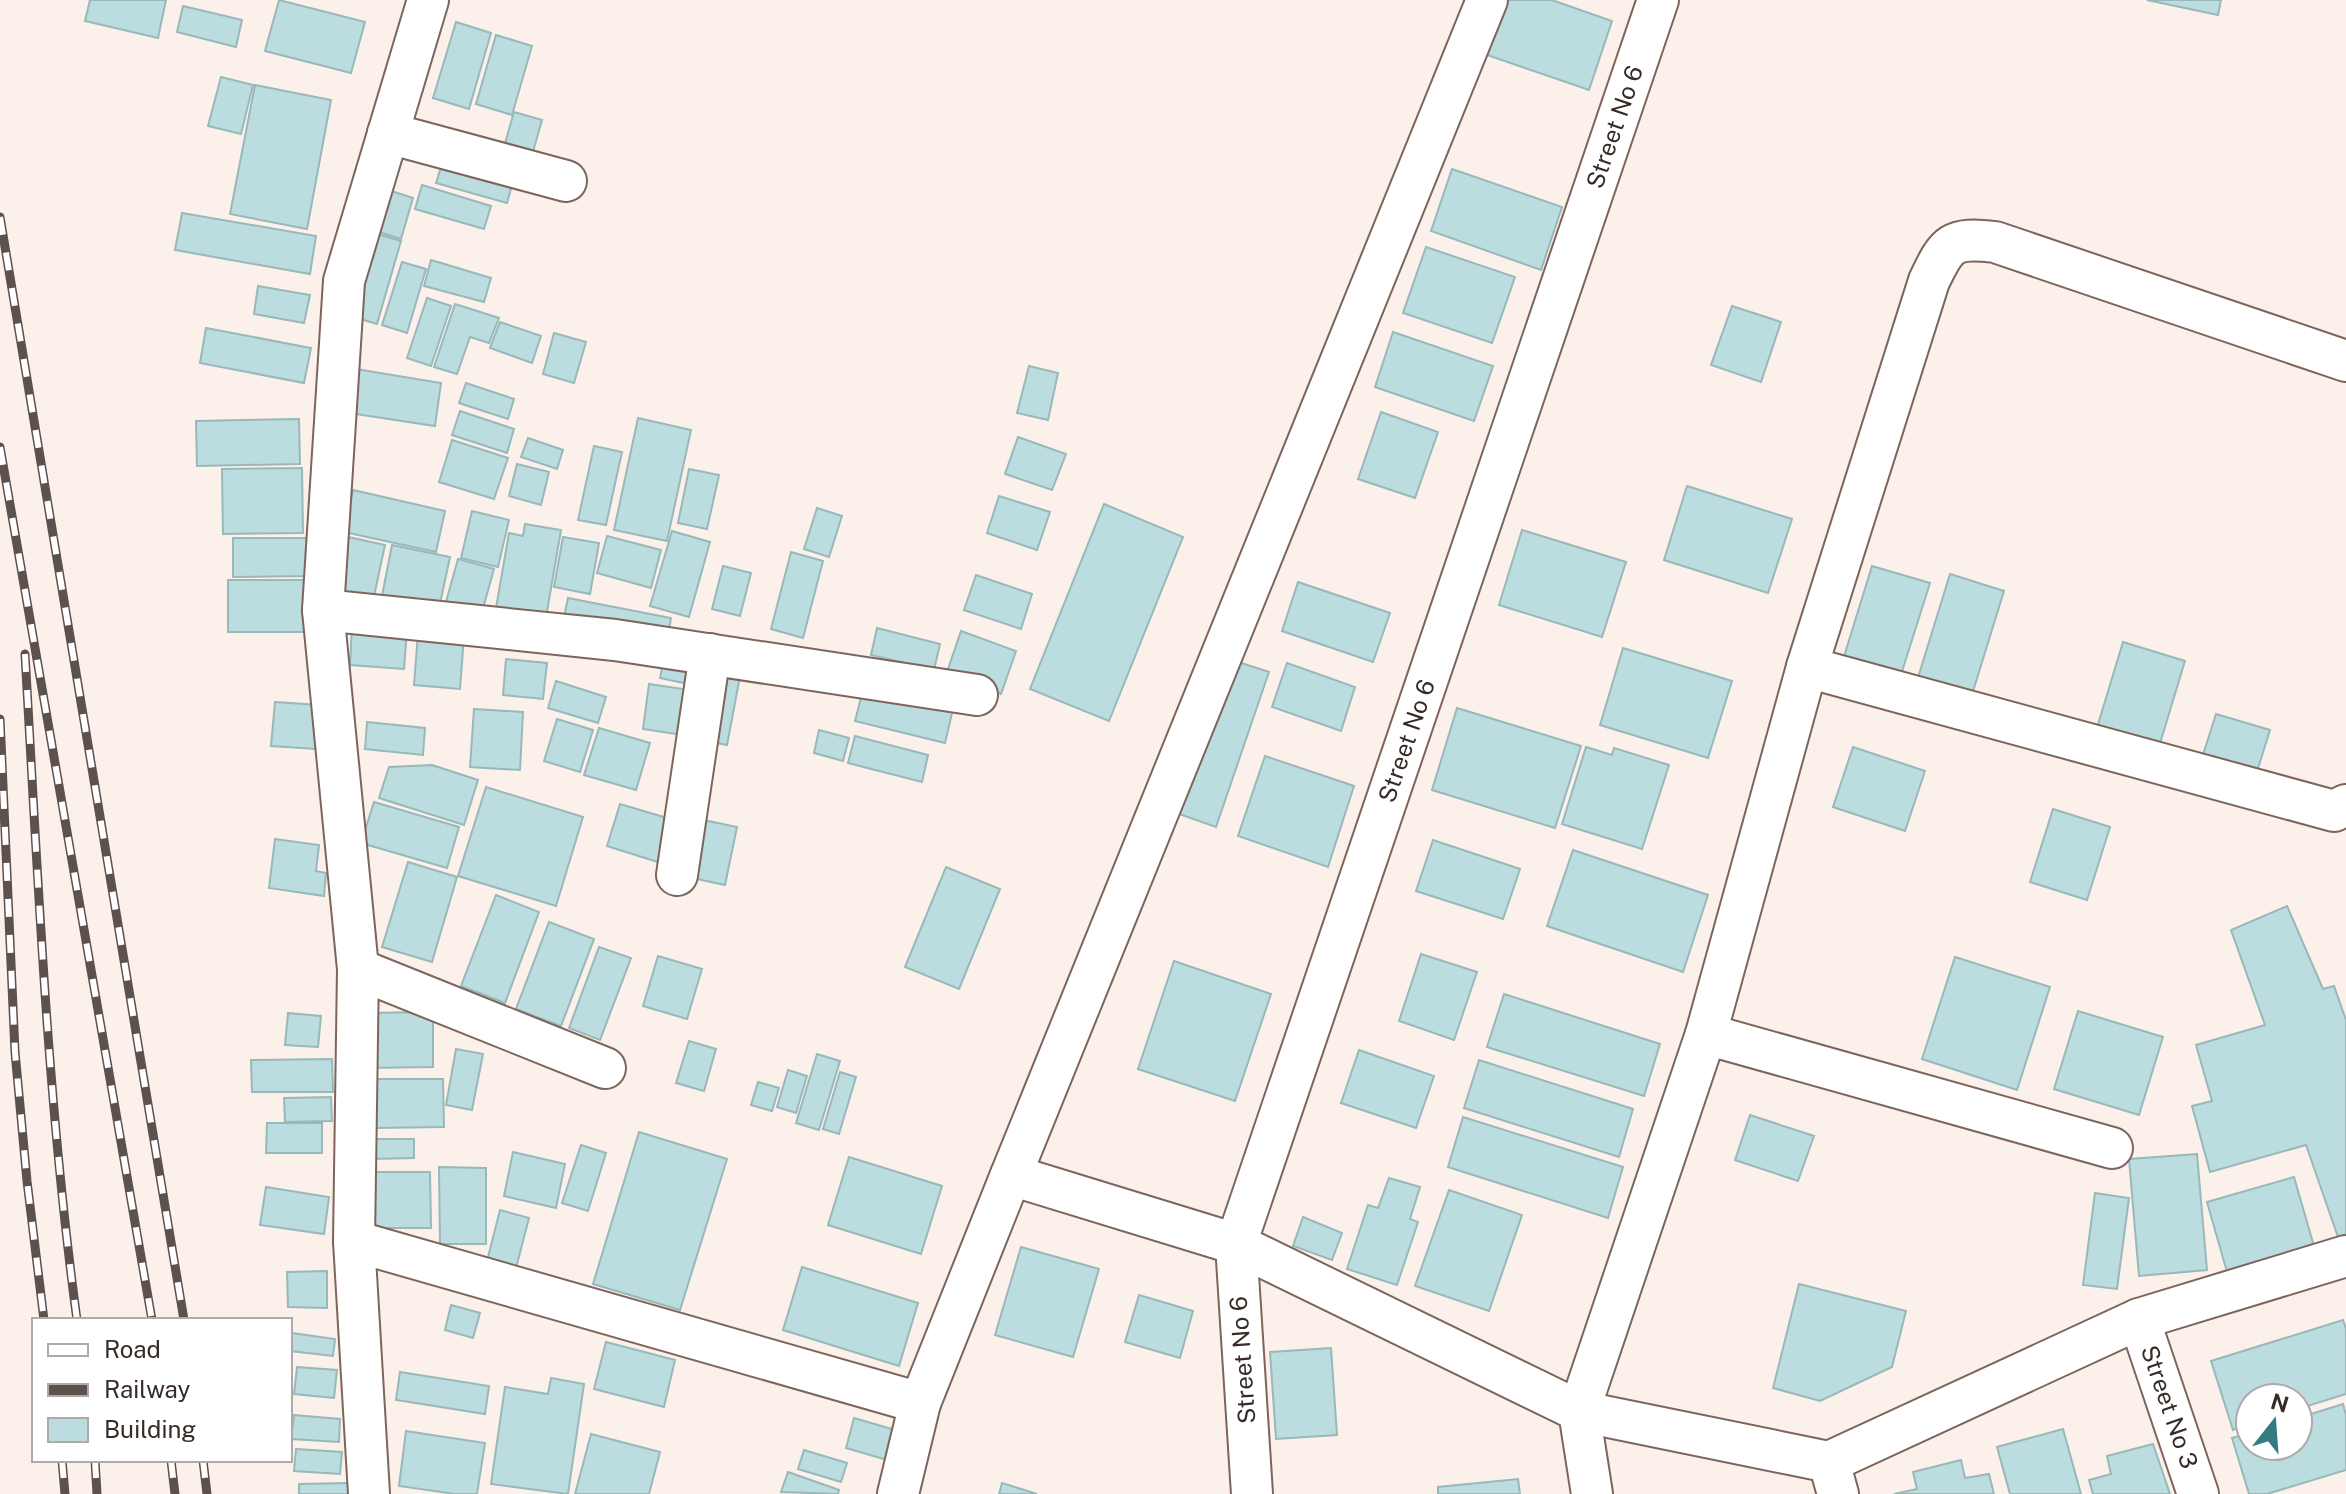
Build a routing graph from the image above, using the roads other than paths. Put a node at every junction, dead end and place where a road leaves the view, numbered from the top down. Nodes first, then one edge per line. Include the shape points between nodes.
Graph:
1 (428, 0) edge
2 (1487, 0) edge
3 (1658, 0) edge
4 (388, 133) junction
5 (566, 181) dead end
6 (2346, 361) edge
7 (323, 610) junction
8 (710, 654) junction
9 (1807, 667) junction
10 (977, 695) dead end
11 (2346, 805) edge
12 (677, 875) dead end
13 (358, 969) junction
14 (1706, 1034) junction
15 (605, 1068) dead end
16 (2112, 1148) dead end
17 (1011, 1175) junction
18 (354, 1241) junction
19 (1236, 1244) junction
20 (2346, 1256) edge
21 (2139, 1319) junction
22 (920, 1403) junction
23 (1579, 1411) junction
24 (1834, 1478) edge
25 (369, 1494) edge
26 (898, 1494) edge
27 (1252, 1494) edge
28 (1592, 1494) edge
29 (2198, 1494) edge

1 - 4 street
2 - 17 street
3 - 19 street, Street No 6
4 - 5 street
4 - 7 street via 344,281
6 - 9 street via 1995,242 1967,239 1943,251
7 - 8 street
7 - 13 street
8 - 10 street
8 - 12 street
9 - 11 street via 2334,811
9 - 14 street
13 - 15 street
13 - 18 street
14 - 16 street
14 - 23 street
17 - 19 street
17 - 22 street
18 - 22 street
18 - 25 street
19 - 23 street
19 - 27 street, Street No 6
20 - 21 street
21 - 24 street
21 - 29 street, Street No 3
22 - 26 street
23 - 24 street
23 - 28 street

